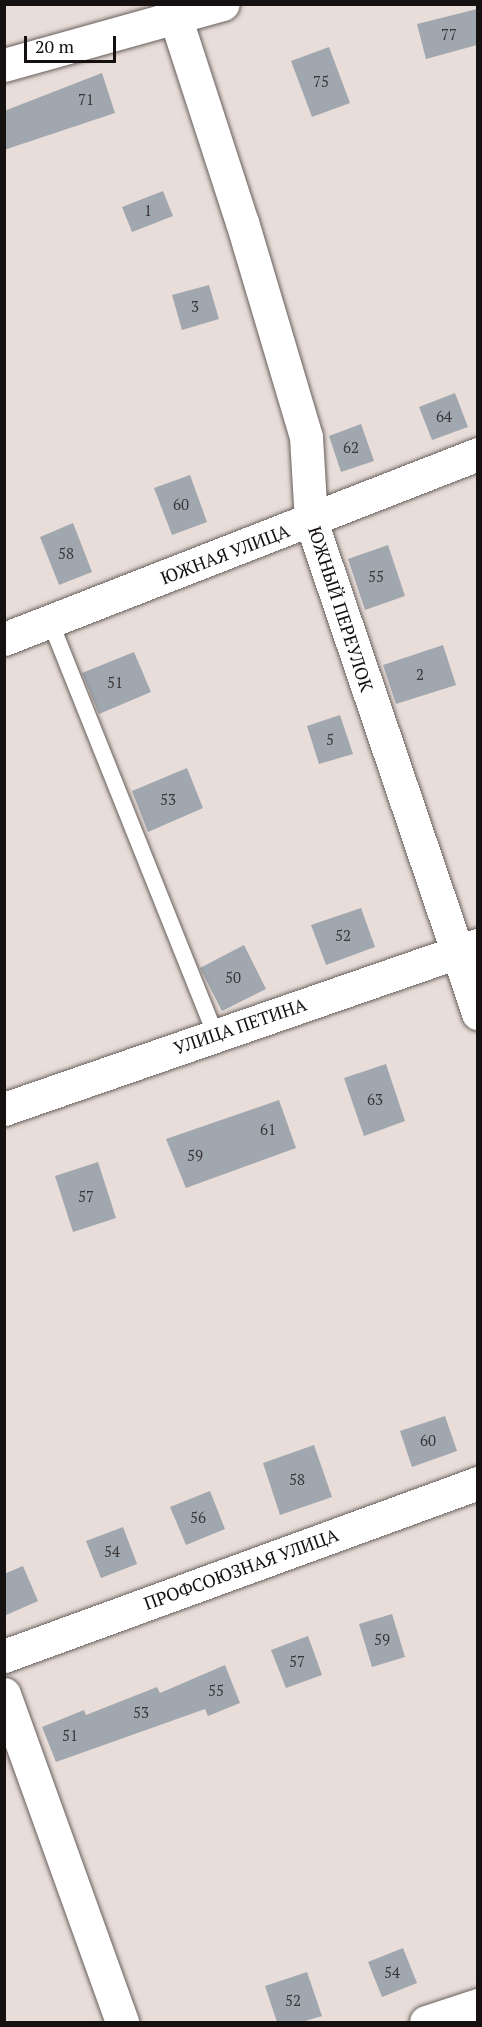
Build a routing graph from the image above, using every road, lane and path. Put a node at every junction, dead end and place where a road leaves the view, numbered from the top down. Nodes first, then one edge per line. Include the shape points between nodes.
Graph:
1 (223, 4) edge
2 (174, 12) edge
3 (4, 65) edge
4 (477, 454) edge
5 (311, 520) junction
6 (50, 621) junction
7 (4, 639) edge
8 (467, 949) edge
9 (477, 1013) edge
10 (215, 1034) junction
11 (4, 1109) edge
12 (477, 1483) edge
13 (4, 1656) edge
14 (4, 1694) edge
15 (477, 2005) edge
16 (122, 2022) edge
17 (426, 2022) edge

1 - 2 street
2 - 3 street
2 - 5 street, ЮЖНЫЙ ПЕРЕУЛОК via 306,437
4 - 5 street, ЮЖНАЯ УЛИЦА
5 - 6 street, ЮЖНАЯ УЛИЦА
5 - 8 street, ЮЖНЫЙ ПЕРЕУЛОК
6 - 7 street, ЮЖНАЯ УЛИЦА
6 - 10 lane
8 - 9 street, ЮЖНЫЙ ПЕРЕУЛОК
8 - 10 street, УЛИЦА ПЕТИНА
10 - 11 street, УЛИЦА ПЕТИНА
12 - 13 street, ПРОФСОЮЗНАЯ УЛИЦА
14 - 16 street
15 - 17 street

